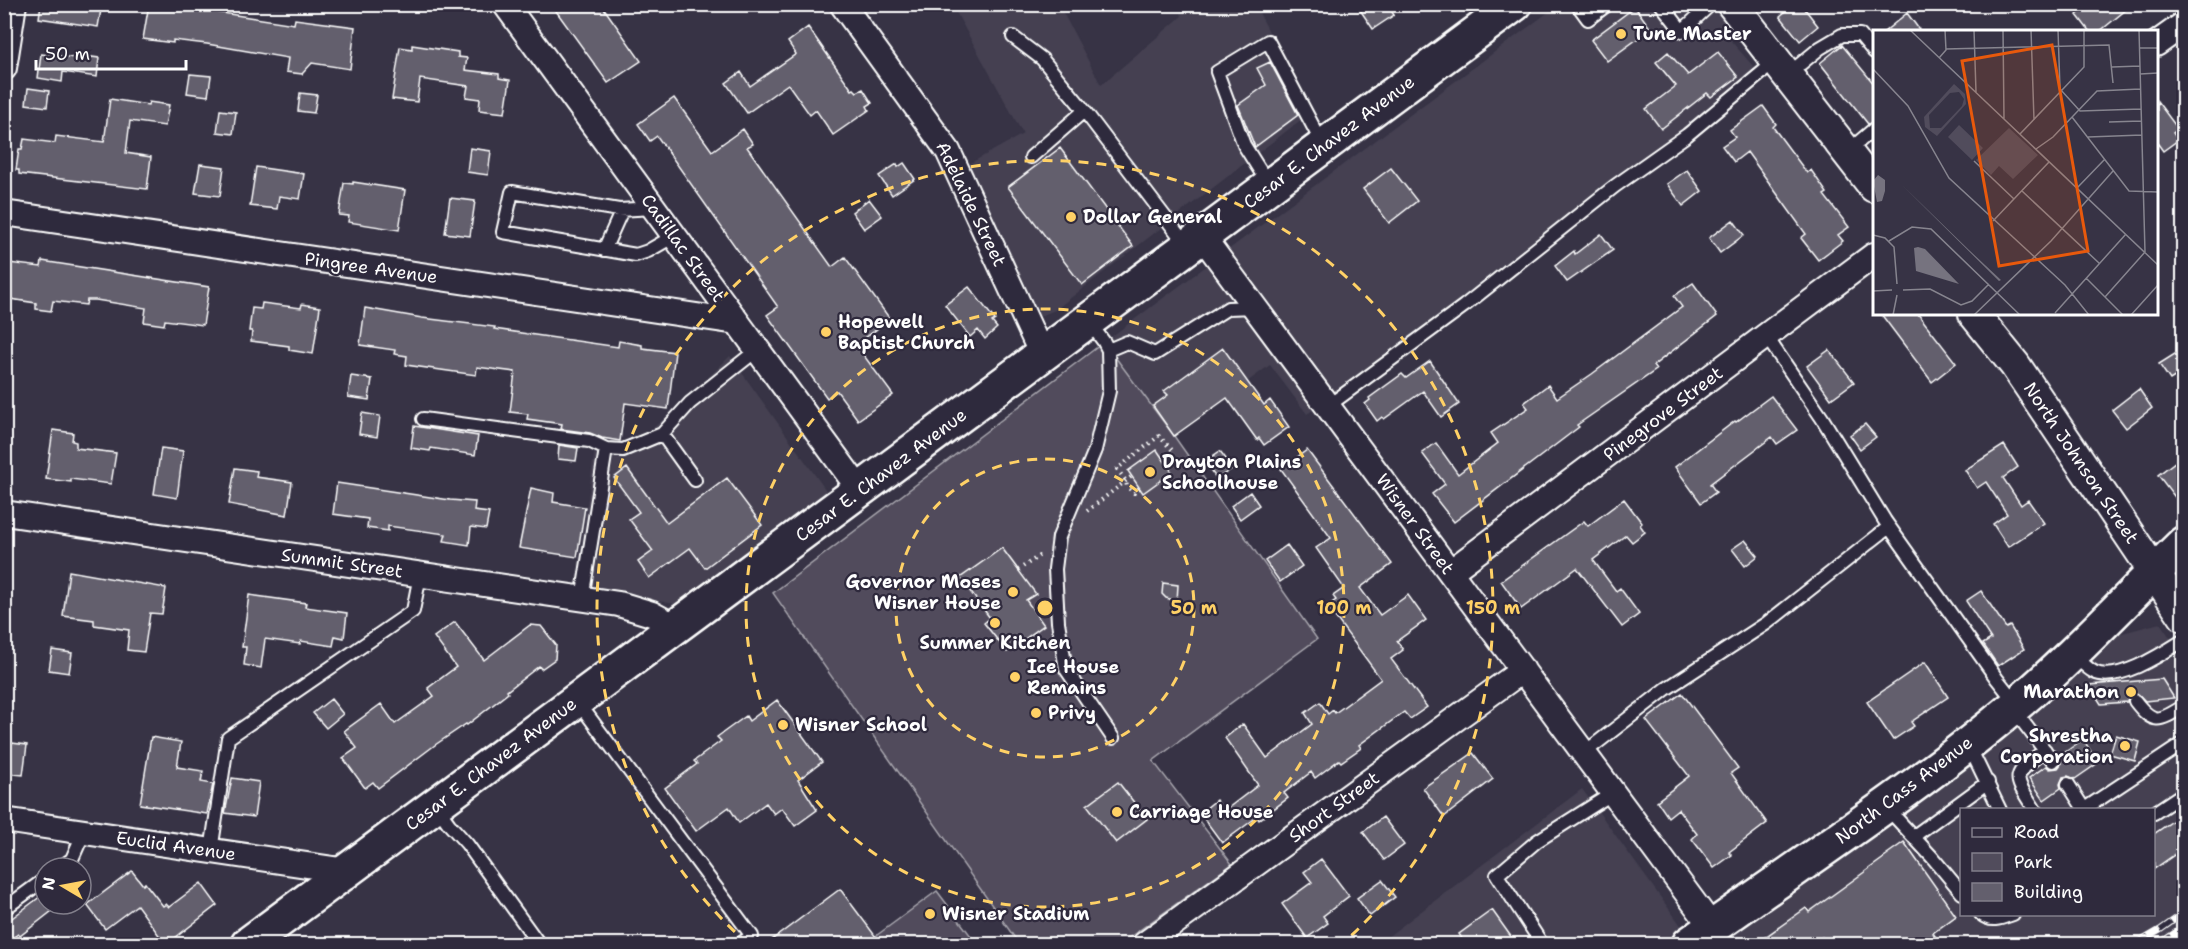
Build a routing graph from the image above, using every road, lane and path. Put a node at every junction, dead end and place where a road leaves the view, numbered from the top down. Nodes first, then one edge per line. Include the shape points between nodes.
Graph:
1 (14, 4) edge
2 (505, 4) edge
3 (842, 4) edge
4 (1515, 4) edge
5 (1577, 4) edge
6 (1608, 4) edge
7 (1661, 4) edge
8 (1711, 4) edge
9 (1732, 4) edge
10 (2184, 24) edge
11 (1013, 36) dead end
12 (2158, 43) edge
13 (1873, 50) edge
14 (4, 68) edge
15 (1781, 68) junction
16 (1084, 111) junction
17 (1873, 131) edge
18 (1324, 146) junction
19 (1847, 152) junction
20 (1031, 157) dead end
21 (1873, 184) edge
22 (1269, 186) junction
23 (654, 208) junction
24 (622, 210) junction
25 (4, 213) edge
26 (674, 236) junction
27 (1195, 242) junction
28 (604, 250) junction
29 (1873, 256) edge
30 (1255, 307) junction
31 (1975, 315) edge
32 (1089, 321) junction
33 (737, 322) junction
34 (1766, 336) junction
35 (757, 350) junction
36 (1108, 350) junction
37 (1042, 355) junction
38 (1328, 406) junction
39 (423, 419) dead end
40 (662, 434) junction
41 (606, 448) junction
42 (1164, 460) dead end
43 (1131, 477) dead end
44 (695, 480) dead end
45 (1126, 481) junction
46 (1139, 488) dead end
47 (860, 490) junction
48 (4, 513) edge
49 (1065, 522) junction
50 (1889, 527) junction
51 (2184, 543) edge
52 (1057, 557) junction
53 (1018, 570) dead end
54 (1450, 572) junction
55 (2154, 572) junction
56 (420, 575) junction
57 (582, 599) junction
58 (2184, 616) edge
59 (676, 627) junction
60 (2184, 640) edge
61 (2072, 653) junction
62 (1523, 670) junction
63 (577, 701) junction
64 (2135, 701) dead end
65 (2015, 706) junction
66 (2184, 706) edge
67 (1113, 738) dead end
68 (1967, 743) junction
69 (2184, 743) edge
70 (2045, 750) junction
71 (1584, 753) junction
72 (2053, 761) dead end
73 (1988, 782) junction
74 (2068, 784) dead end
75 (1613, 793) junction
76 (2184, 793) edge
77 (436, 805) junction
78 (1886, 807) junction
79 (1999, 808) edge
80 (2034, 808) edge
81 (2082, 808) edge
82 (2085, 808) edge
83 (2155, 812) edge
84 (4, 820) edge
85 (84, 832) junction
86 (1914, 836) junction
87 (211, 851) junction
88 (73, 856) edge
89 (347, 871) junction
90 (33, 888) edge
91 (1960, 891) edge
92 (4, 909) edge
93 (1982, 916) edge
94 (2010, 916) edge
95 (1709, 939) edge
96 (248, 945) edge
97 (539, 945) edge
98 (740, 945) edge
99 (1145, 945) edge
100 (1542, 945) edge

1 - 14 street
2 - 23 street, Cadillac Street
3 - 37 street, Adelaide Street via 948,151
4 - 18 main road, Cesar E. Chavez Avenue
5 - 6 lane via 1588,19
7 - 8 lane via 1682,31
9 - 15 street
10 - 12 street
11 - 16 lane via 1042,59
13 - 15 lane via 1860,35 1842,35
15 - 19 street
15 - 38 lane via 1615,186 1464,306
16 - 20 lane
16 - 27 lane
17 - 19 lane
18 - 22 main road, Cesar E. Chavez Avenue
18 - 22 lane via 1268,40 1217,72 1244,145
19 - 21 street
22 - 27 main road, Cesar E. Chavez Avenue
23 - 24 lane
23 - 26 street, Cadillac Street
24 - 28 lane
24 - 28 lane via 512,192 503,232
25 - 33 street, Pingree Avenue
26 - 28 lane via 636,255
26 - 33 street, Cadillac Street
27 - 30 street, Wisner Street
27 - 32 main road, Cesar E. Chavez Avenue
29 - 34 street, Pinegrove Street
30 - 36 lane via 1228,308 1155,354 1127,342
30 - 38 street, Wisner Street
31 - 55 street, North Johnson Street via 2014,365
32 - 36 lane
32 - 37 main road, Cesar E. Chavez Avenue
33 - 35 street, Cadillac Street
34 - 50 lane
34 - 54 street, Pinegrove Street
35 - 40 lane via 690,403
35 - 47 street, Cadillac Street
36 - 49 lane via 1109,391 1095,450
37 - 47 main road, Cesar E. Chavez Avenue
38 - 54 street, Wisner Street
39 - 41 lane via 589,441
40 - 41 lane via 623,450
40 - 44 lane
41 - 57 lane
42 - 45 path via 1173,452 1160,436 1117,468
43 - 45 path
45 - 46 path via 1126,487 1134,493
45 - 49 path
47 - 59 main road, Cesar E. Chavez Avenue
48 - 56 street, Summit Street
49 - 52 lane
50 - 65 lane
50 - 71 lane via 1767,623 1666,689
51 - 55 main road, North Cass Avenue
52 - 53 path via 1039,556
52 - 67 lane via 1058,622 1066,669
54 - 62 street, Wisner Street
55 - 58 street, North Johnson Street
55 - 61 main road, North Cass Avenue
56 - 57 street, Summit Street
56 - 87 lane via 413,611 228,738
57 - 59 street, Summit Street via 636,608
59 - 63 main road, Cesar E. Chavez Avenue
60 - 61 lane via 2124,677 2093,672
61 - 65 main road, North Cass Avenue
62 - 71 street, Wisner Street
62 - 99 street, Short Street
63 - 77 main road, Cesar E. Chavez Avenue
63 - 98 lane via 752,936
64 - 66 lane via 2152,719 2159,720
65 - 68 main road, North Cass Avenue
65 - 70 lane
68 - 73 lane
68 - 78 main road, North Cass Avenue
69 - 82 lane
70 - 72 lane
70 - 80 lane via 2017,776
71 - 75 street, Wisner Street
73 - 79 lane
73 - 86 lane
74 - 81 lane
75 - 95 street, Wisner Street
75 - 100 lane via 1537,841 1497,875
76 - 83 lane
77 - 89 main road, Cesar E. Chavez Avenue
77 - 97 lane
78 - 86 lane
78 - 95 main road, North Cass Avenue
84 - 85 street, Euclid Avenue
85 - 87 street, Euclid Avenue
85 - 88 lane
86 - 91 lane
87 - 89 street, Euclid Avenue
89 - 96 main road, Cesar E. Chavez Avenue
90 - 92 lane
93 - 94 lane via 1999,920

